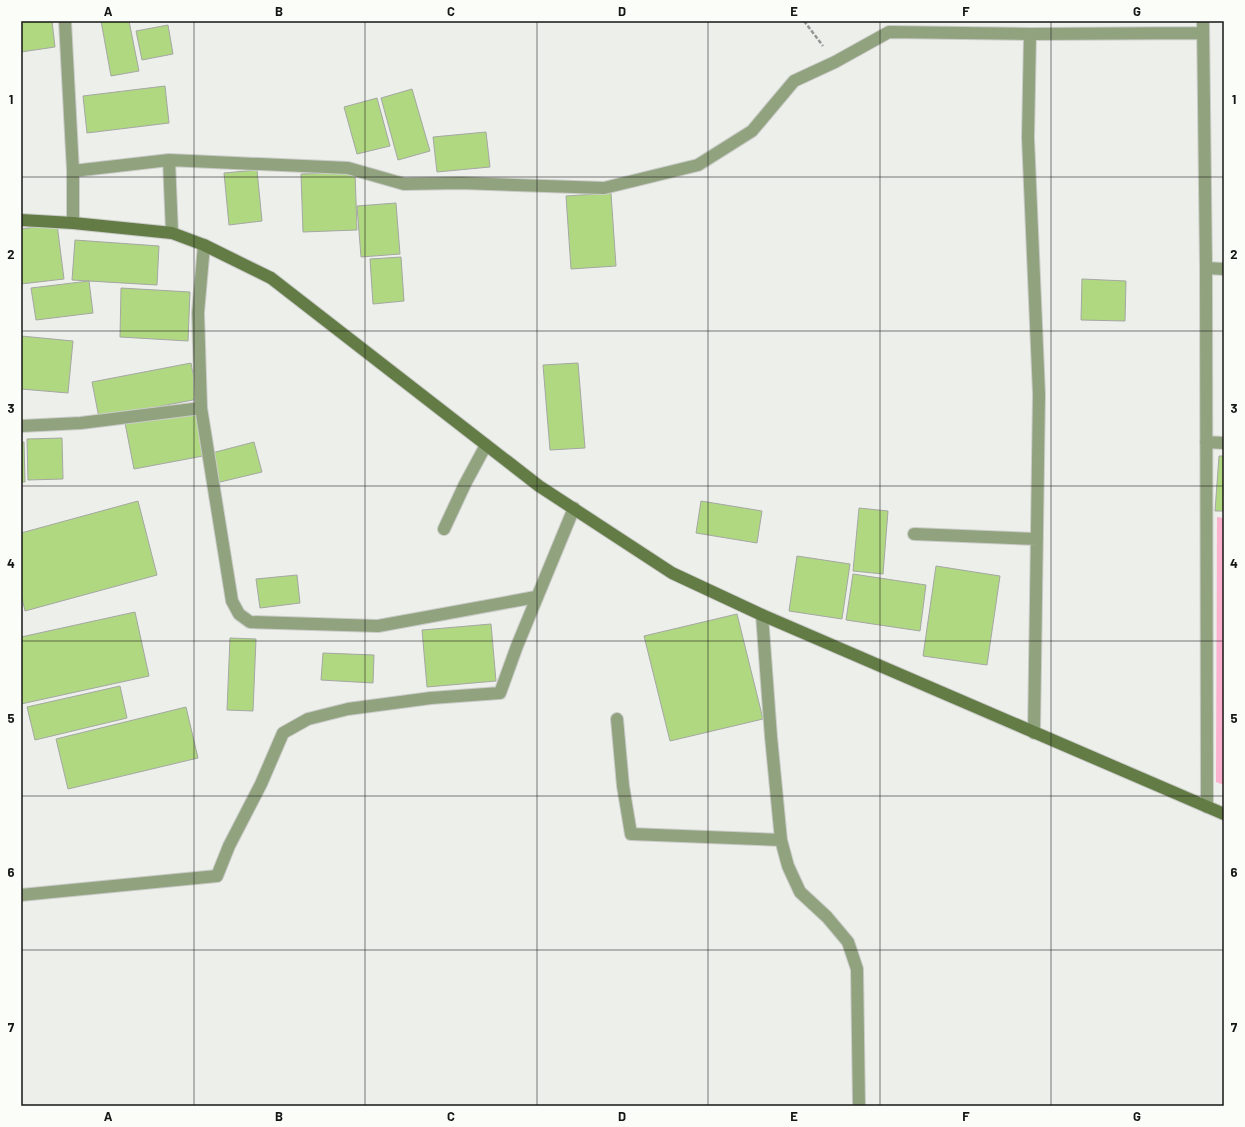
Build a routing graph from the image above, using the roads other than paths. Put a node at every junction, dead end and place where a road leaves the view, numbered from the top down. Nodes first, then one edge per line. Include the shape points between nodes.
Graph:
1 (65, 21) edge
2 (1203, 27) edge
3 (1030, 34) junction
4 (169, 160) junction
5 (73, 171) junction
6 (21, 220) edge
7 (73, 223) junction
8 (172, 233) junction
9 (204, 245) junction
10 (1206, 268) junction
11 (1224, 269) edge
12 (201, 408) junction
13 (21, 426) edge
14 (1206, 442) junction
15 (1224, 443) edge
16 (486, 445) junction
17 (574, 508) junction
18 (444, 529) dead end
19 (914, 534) dead end
20 (1037, 539) junction
21 (536, 597) junction
22 (762, 615) junction
23 (617, 719) dead end
24 (1034, 733) junction
25 (1207, 807) junction
26 (1224, 814) edge
27 (781, 840) junction
28 (21, 895) edge
29 (860, 1106) edge

1 - 5 street
2 - 3 street
2 - 10 street
3 - 4 street via 889,32 794,82 752,131 698,165 604,188 461,183 404,184 348,168
3 - 20 street via 1028,138 1039,394
4 - 5 street
4 - 8 street
5 - 7 street
6 - 7 street
7 - 8 street
8 - 9 street
9 - 12 street via 198,314
9 - 16 street via 271,278
10 - 11 street
10 - 14 street
12 - 13 street via 81,423
12 - 21 street via 232,601 239,614 250,622 378,626
14 - 15 street
14 - 25 street
16 - 17 street via 539,486
16 - 18 street
17 - 21 street
17 - 22 street via 672,573
19 - 20 street
20 - 24 street
21 - 28 street via 500,692 348,709 308,719 283,733 216,876
22 - 24 street
22 - 27 street
23 - 27 street via 623,786 631,834
24 - 25 street
25 - 26 street
27 - 29 street via 788,866 800,892 827,917 848,942 857,969

